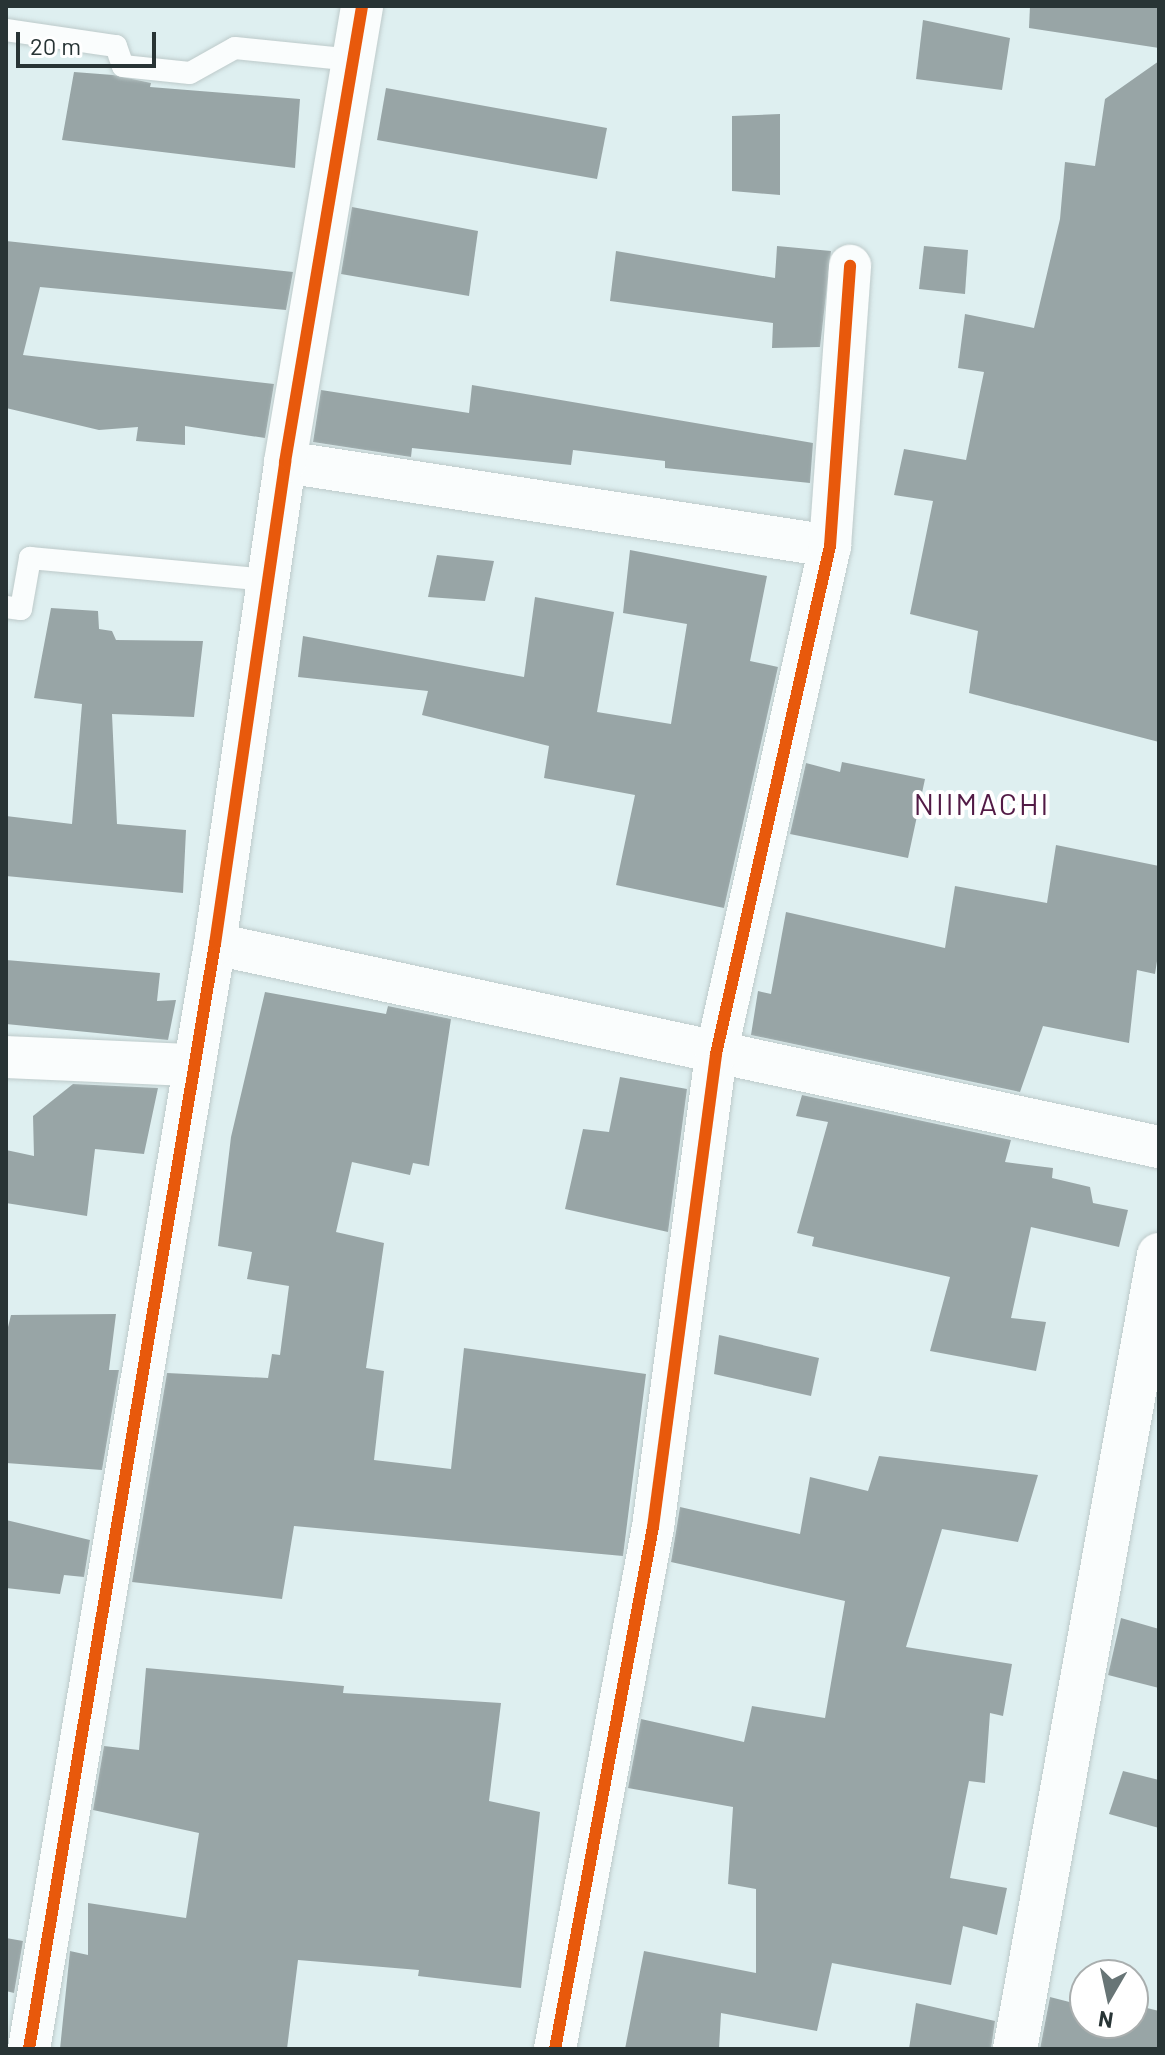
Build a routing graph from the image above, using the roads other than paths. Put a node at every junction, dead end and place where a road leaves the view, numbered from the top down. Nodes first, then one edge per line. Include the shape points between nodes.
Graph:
1 (362, 6) edge
2 (6, 30) edge
3 (353, 60) junction
4 (850, 266) dead end
5 (285, 462) junction
6 (830, 546) junction
7 (268, 580) junction
8 (6, 607) edge
9 (215, 944) junction
10 (716, 1054) junction
11 (6, 1057) edge
12 (191, 1065) junction
13 (1159, 1147) edge
14 (1159, 1255) edge
15 (29, 2049) edge
16 (555, 2049) edge
17 (1015, 2049) edge

1 - 3 street
2 - 3 lane via 116,46 123,66 190,73 235,48
3 - 5 street
4 - 6 street
5 - 6 street
5 - 7 street
6 - 10 street
7 - 8 lane via 30,558 21,609
7 - 9 street
9 - 10 street
9 - 12 street
10 - 13 street
10 - 16 street via 653,1527
11 - 12 street
12 - 15 street
14 - 17 street

